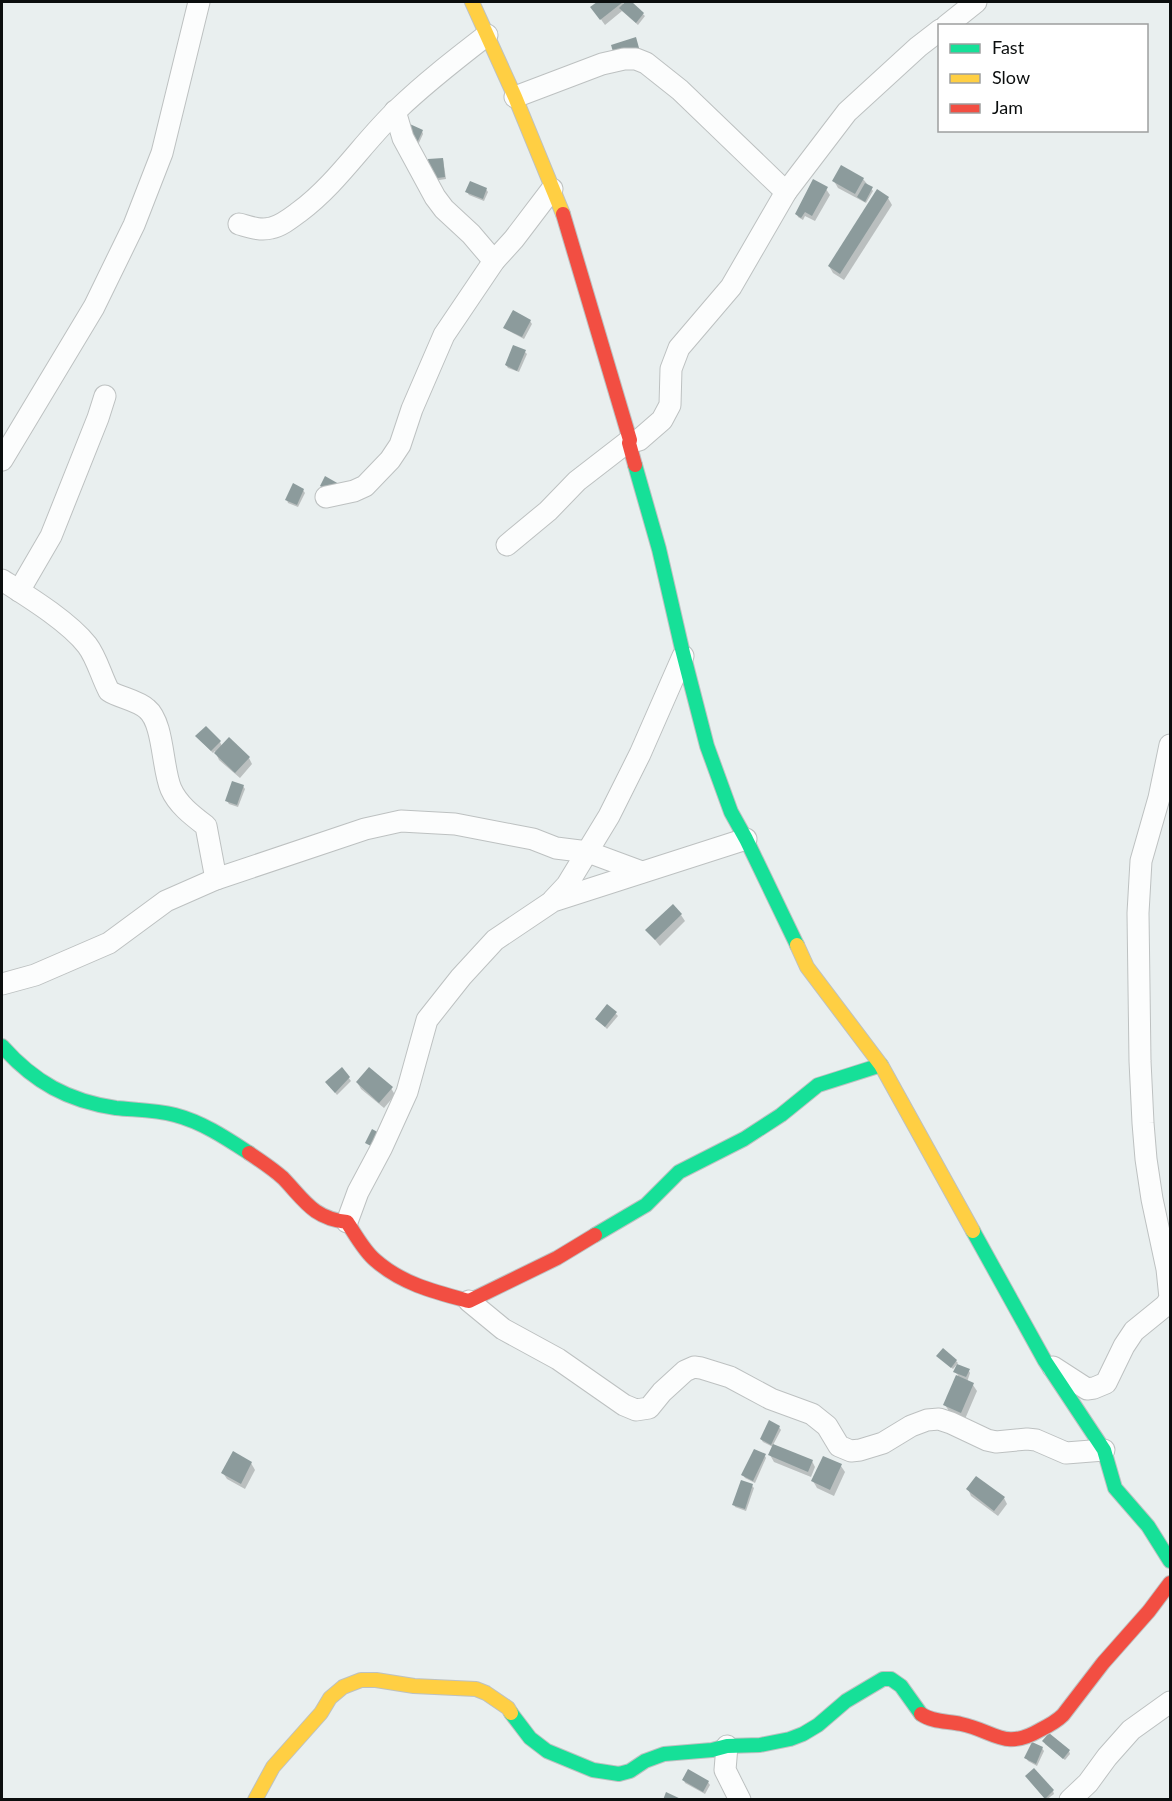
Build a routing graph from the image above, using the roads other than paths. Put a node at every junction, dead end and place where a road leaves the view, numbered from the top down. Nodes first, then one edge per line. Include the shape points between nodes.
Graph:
1 (199, 2) edge
2 (471, 2) edge
3 (976, 2) edge
4 (948, 24) edge
5 (938, 31) edge
6 (487, 35) junction
7 (515, 97) junction
8 (395, 111) junction
9 (552, 189) junction
10 (786, 192) junction
11 (239, 224) dead end
12 (494, 261) junction
13 (105, 396) dead end
14 (629, 442) junction
15 (2, 460) edge
16 (326, 497) dead end
17 (507, 544) dead end
18 (10, 585) edge
19 (684, 656) junction
20 (1170, 745) edge
21 (746, 839) junction
22 (588, 852) junction
23 (642, 872) junction
24 (216, 879) junction
25 (553, 901) junction
26 (2, 984) edge
27 (2, 1046) edge
28 (881, 1065) junction
29 (347, 1222) junction
30 (470, 1301) junction
31 (1045, 1361) junction
32 (1104, 1450) junction
33 (1148, 1526) junction
34 (1170, 1527) edge
35 (1170, 1561) edge
36 (1170, 1583) edge
37 (1170, 1702) edge
38 (727, 1746) junction
39 (255, 1800) edge
40 (740, 1800) edge
41 (1070, 1800) edge

1 - 15 street via 162,153 134,225 94,307
2 - 6 street
3 - 4 street
5 - 10 street via 847,112
6 - 7 street
6 - 8 street
7 - 9 street
7 - 10 street via 602,64 636,59 680,90
8 - 11 street via 313,202 272,228
8 - 12 street via 403,138 435,197
9 - 12 street
9 - 14 street via 567,225
10 - 14 street via 731,287 679,348 671,369 670,405 663,420 639,440
12 - 16 street via 444,335 400,445 390,460 365,486
13 - 18 street via 51,537
14 - 17 street via 577,481
14 - 19 street
18 - 24 street via 33,599 87,645 109,691 147,709 153,717 171,790 189,813 206,826
19 - 21 street via 706,746 731,812
19 - 22 street via 640,754
20 - 31 street via 1142,861 1138,914 1143,1123 1170,1298 1134,1331 1106,1383 1087,1389
21 - 23 street
21 - 28 street via 807,967
22 - 23 street
22 - 24 street via 455,824 401,821 365,828
22 - 25 street
23 - 25 street
24 - 26 street via 166,901 109,943 35,975
25 - 29 street via 495,940 427,1020 407,1092
27 - 29 street via 26,1069 65,1096 164,1112 197,1123 278,1174 327,1219
28 - 30 street via 818,1085 744,1139 679,1172 637,1211 557,1258
28 - 31 street
29 - 30 street via 373,1258 405,1281
30 - 32 street via 503,1329 636,1410 649,1408 685,1371 694,1367 730,1377 771,1399 812,1414 827,1426 839,1446 851,1451 883,1443 910,1426 939,1419 996,1442 1036,1440 1066,1453
31 - 32 street
32 - 33 street via 1115,1488
33 - 34 street
33 - 35 street
36 - 38 street via 1063,1715 1019,1739 1004,1740 964,1724 924,1717 900,1683 890,1678 857,1693 803,1734 760,1745
37 - 41 street via 1131,1730 1088,1784
38 - 39 street via 664,1754 625,1773 601,1772 547,1751 530,1738 508,1708 476,1689 361,1680 330,1698 273,1767
38 - 40 street via 725,1770

